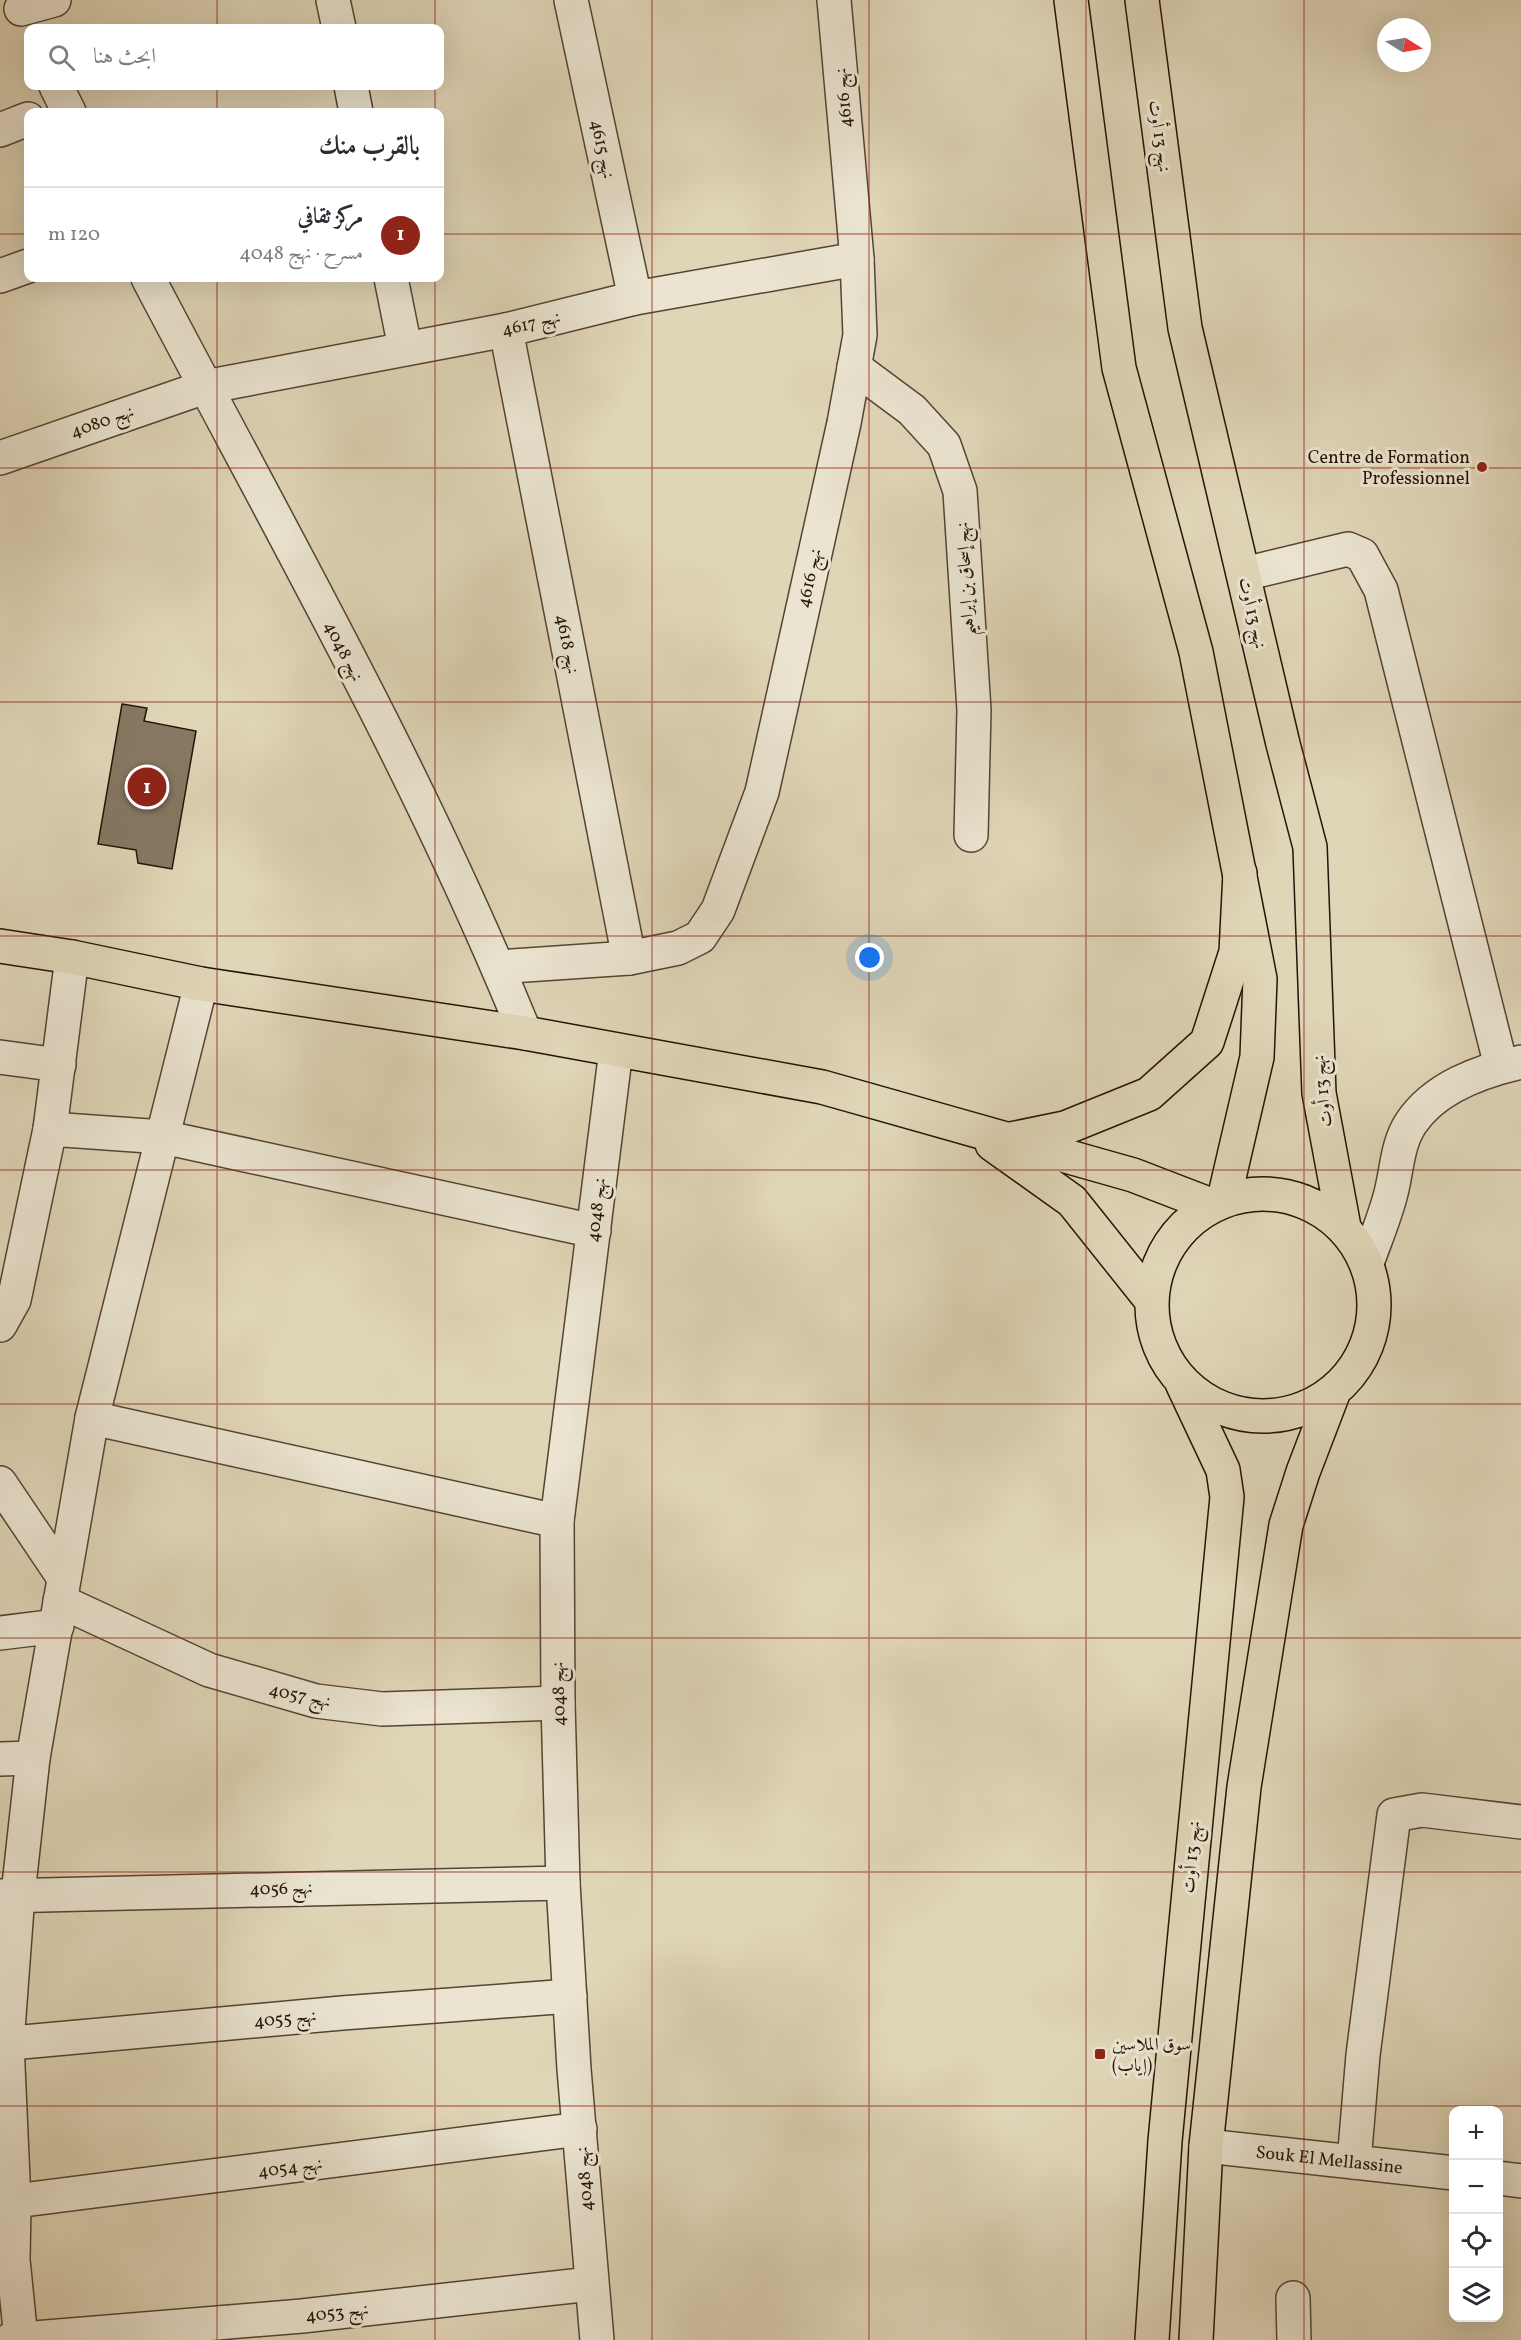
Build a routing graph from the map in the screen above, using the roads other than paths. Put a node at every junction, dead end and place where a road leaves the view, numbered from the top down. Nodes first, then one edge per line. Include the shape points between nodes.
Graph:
1 (54, 0) edge
2 (333, 0) edge
3 (571, 0) edge
4 (834, 0) edge
5 (1071, 0) edge
6 (1142, 0) edge
7 (22, 12) edge
8 (338, 24) edge
9 (352, 90) edge
10 (356, 108) edge
11 (24, 121) edge
12 (0, 130) edge
13 (857, 259) junction
14 (24, 267) edge
15 (0, 276) edge
16 (150, 282) edge
17 (391, 282) edge
18 (635, 298) junction
19 (506, 330) junction
20 (405, 348) junction
21 (854, 367) junction
22 (205, 387) junction
23 (0, 458) edge
24 (1244, 574) junction
25 (971, 835) dead end
26 (1240, 873) junction
27 (0, 946) edge
28 (72, 957) junction
29 (629, 958) junction
30 (498, 967) junction
31 (201, 984) junction
32 (525, 1033) junction
33 (616, 1050) junction
34 (0, 1057) edge
35 (1511, 1064) edge
36 (59, 1065) junction
37 (50, 1129) junction
38 (973, 1131) junction
39 (163, 1137) junction
40 (1006, 1140) junction
41 (1217, 1202) junction
42 (1344, 1227) junction
43 (594, 1231) junction
44 (1367, 1263) junction
45 (1151, 1300) junction
46 (0, 1325) edge
47 (1182, 1383) junction
48 (1334, 1391) junction
49 (92, 1418) junction
50 (0, 1484) edge
51 (557, 1521) junction
52 (60, 1602) junction
53 (0, 1633) edge
54 (558, 1703) junction
55 (33, 1758) junction
56 (0, 1759) edge
57 (1521, 1822) edge
58 (563, 1884) junction
59 (9, 1895) edge
60 (570, 1996) junction
61 (4, 2044) edge
62 (580, 2129) junction
63 (1206, 2146) junction
64 (1354, 2162) junction
65 (1449, 2172) edge
66 (1503, 2179) edge
67 (1521, 2181) edge
68 (7, 2203) edge
69 (591, 2284) junction
70 (1293, 2298) dead end
71 (15, 2339) edge
72 (597, 2340) edge
73 (1152, 2340) edge
74 (1196, 2340) edge
75 (1294, 2340) edge

1 - 7 street
2 - 8 street
3 - 18 street, نهج 4615
4 - 13 street, نهج 4616
5 - 26 main road via 1119,368 1196,652
6 - 24 main road, نهج 13 أوت via 1185,328
9 - 10 street
11 - 12 street
13 - 18 street, نهج 4617
13 - 21 street, نهج 4616 via 860,326
14 - 15 street
16 - 22 street, نهج 4048
17 - 20 street
18 - 19 street, نهج 4617
19 - 20 street, نهج 4617
19 - 29 street, نهج 4618
20 - 22 street, نهج 4617
21 - 25 street, نهج إسحاق بن إبراهيم via 912,410 944,445 960,491 974,710
21 - 29 street, نهج 4616 via 762,792 722,899 700,937 678,948
22 - 23 street, نهج 4080
22 - 30 street, نهج 4048 via 294,551
24 - 35 street via 1348,549 1362,555 1381,590
24 - 42 main road, نهج 13 أوت via 1310,847 1319,1093
26 - 40 main road via 1236,952 1207,1042 1149,1094 1065,1128
26 - 41 main road via 1260,979 1257,1057
27 - 28 main road
28 - 31 main road
28 - 36 street
29 - 30 street, نهج 4616
30 - 32 street, نهج 4048
31 - 32 main road
31 - 39 street
32 - 33 main road
33 - 38 main road via 822,1087
33 - 43 street, نهج 4048
34 - 36 street
35 - 44 street via 1463,1079 1432,1101 1411,1123
36 - 37 street
37 - 39 street
37 - 46 street via 14,1300
38 - 40 main road
38 - 45 main road via 1072,1201
39 - 43 street
39 - 49 street
40 - 41 main road
41 - 42 main road via 1256,1193 1288,1195 1318,1207
41 - 45 main road via 1187,1222 1168,1245 1156,1272
42 - 44 main road
43 - 51 street, نهج 4048
44 - 48 main road via 1375,1297 1371,1333 1358,1365
45 - 47 main road via 1154,1330 1165,1359
47 - 48 main road via 1209,1403 1240,1415 1274,1416 1306,1409
47 - 73 main road, نهج 13 أوت via 1223,1470 1227,1497 1166,2129
48 - 63 main road via 1286,1525 1269,1621 1244,1787
49 - 51 street
49 - 52 street
50 - 52 street
51 - 54 street, نهج 4048
52 - 53 street
52 - 54 street, نهج 4057 via 209,1670 316,1701 382,1708
52 - 55 street
54 - 58 street, نهج 4048
55 - 56 street
55 - 59 street
57 - 64 street via 1422,1810 1394,1815 1363,2055
58 - 59 street, نهج 4056
58 - 60 street, نهج 4048
59 - 61 street
60 - 61 street, نهج 4055
60 - 62 street, نهج 4048
61 - 68 street
62 - 68 street, نهج 4054
62 - 69 street, نهج 4048
63 - 64 street, Souk El Mellassine
63 - 74 main road
64 - 65 street, Souk El Mellassine
66 - 67 street
68 - 71 street
69 - 71 street, نهج 4053 via 302,2316
69 - 72 street, نهج 4048
70 - 75 street

